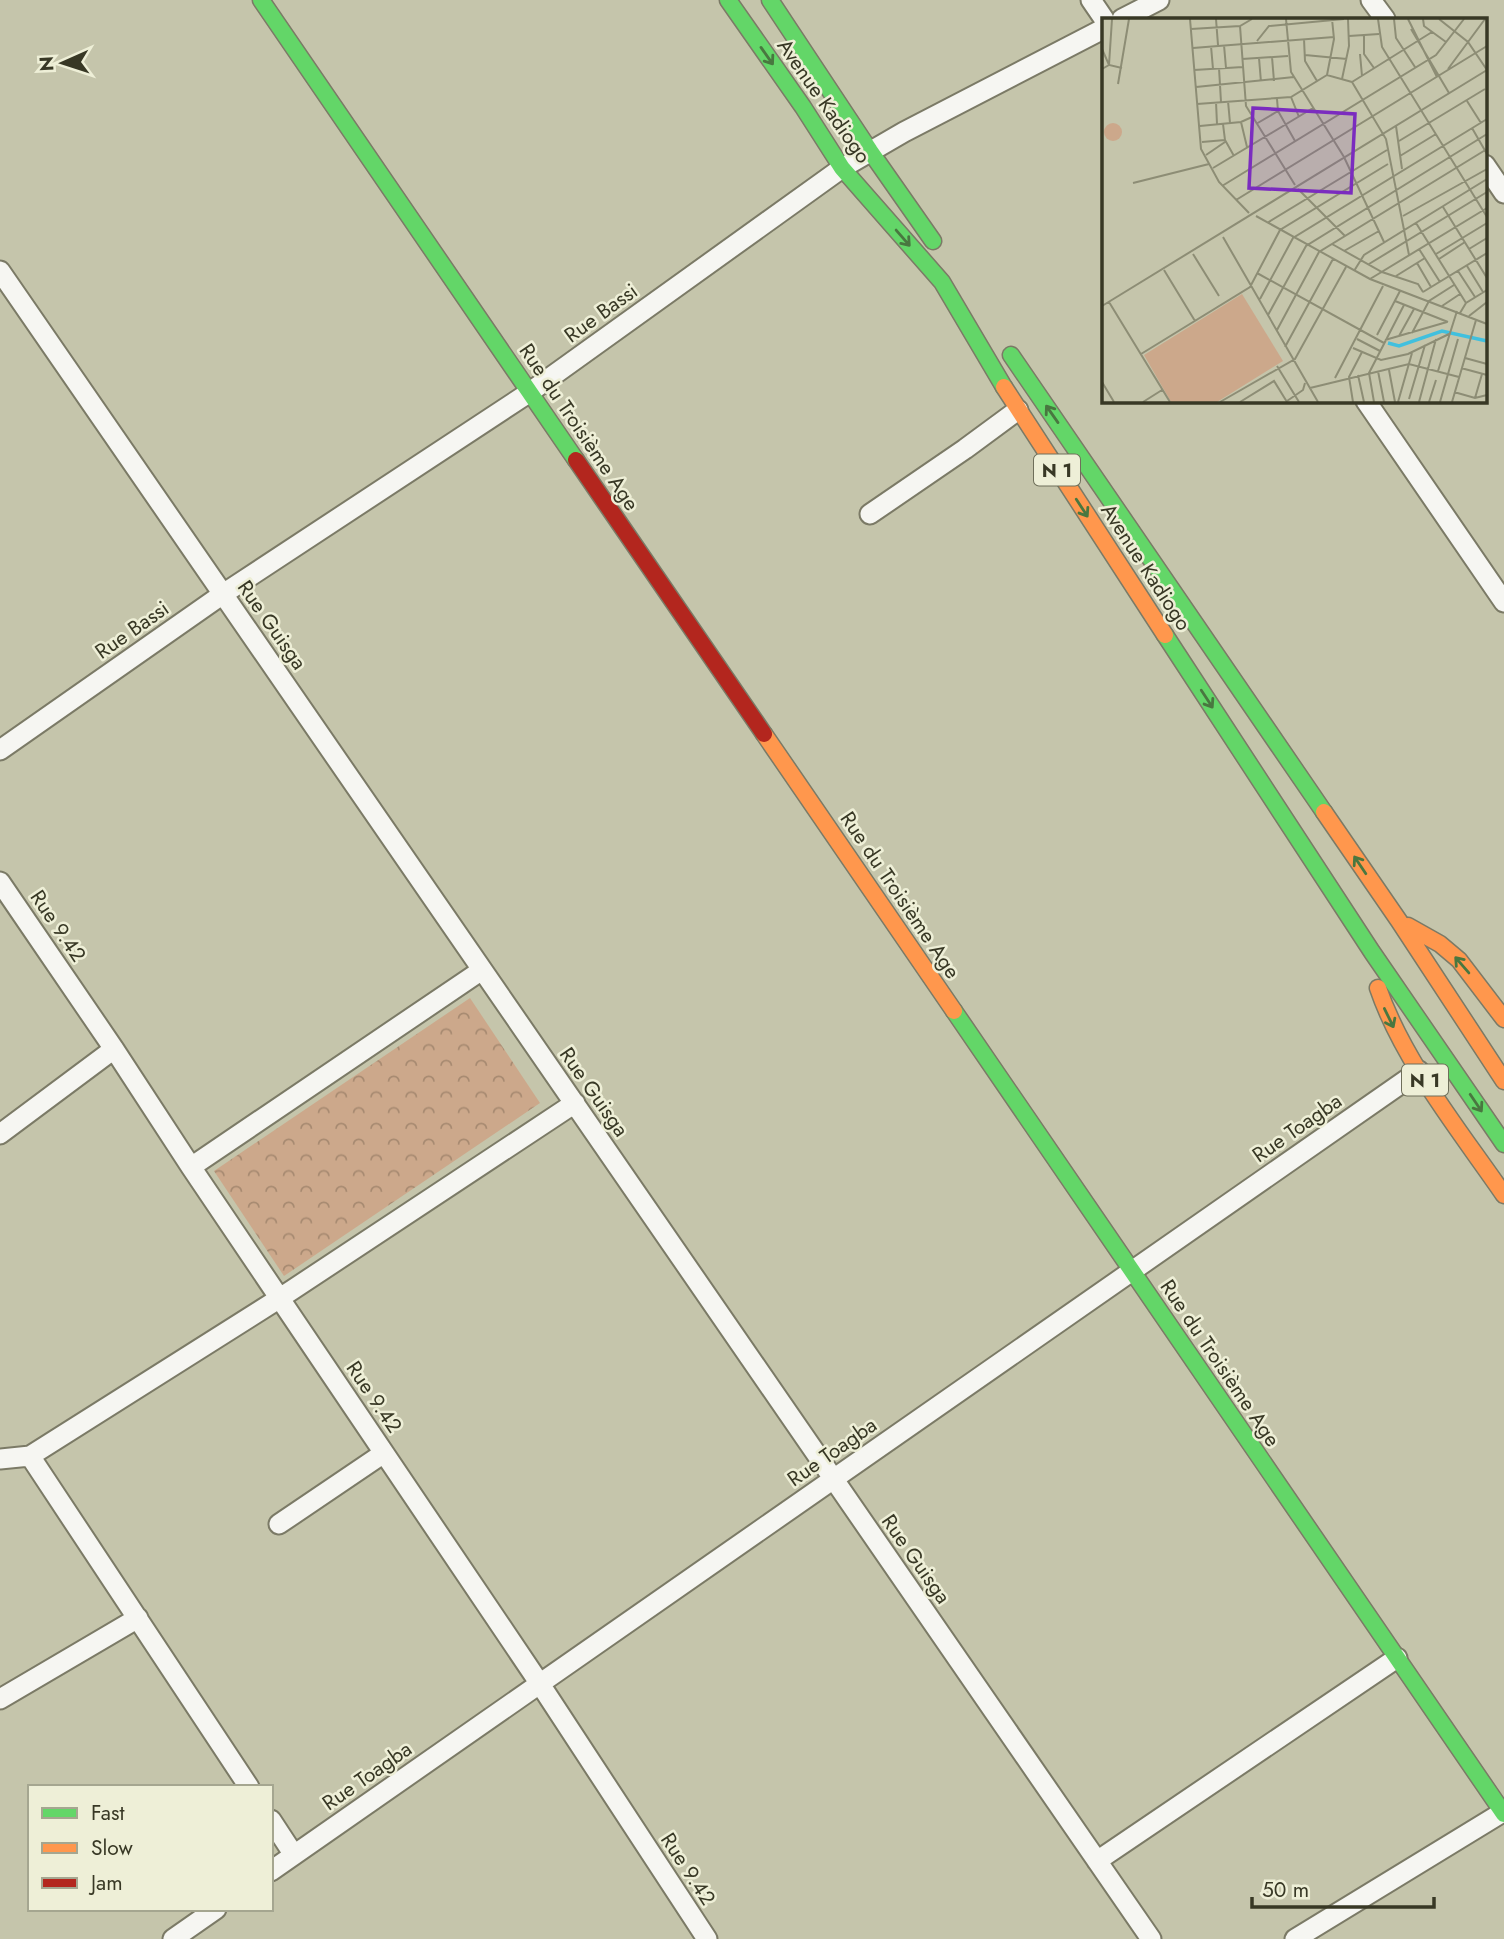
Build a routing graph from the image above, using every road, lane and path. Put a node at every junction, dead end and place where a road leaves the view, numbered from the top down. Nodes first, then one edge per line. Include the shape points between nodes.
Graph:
1 (261, 0) edge
2 (728, 0) edge
3 (771, 0) edge
4 (1091, 0) edge
5 (1159, 0) edge
6 (1371, 0) edge
7 (1103, 18) edge
8 (1124, 18) edge
9 (1384, 18) edge
10 (1102, 30) edge
11 (870, 151) junction
12 (1486, 166) edge
13 (842, 168) junction
14 (1504, 193) edge
15 (940, 251) dead end
16 (0, 271) edge
17 (1003, 343) dead end
18 (530, 392) junction
19 (1367, 402) edge
20 (1018, 410) junction
21 (870, 514) dead end
22 (223, 594) junction
23 (1504, 602) edge
24 (0, 750) edge
25 (0, 883) edge
26 (1399, 921) junction
27 (1372, 952) junction
28 (482, 970) junction
29 (1497, 993) edge
30 (1504, 1019) edge
31 (114, 1049) junction
32 (1419, 1071) junction
33 (1504, 1081) edge
34 (575, 1103) junction
35 (0, 1134) edge
36 (1504, 1144) edge
37 (191, 1167) junction
38 (1504, 1195) edge
39 (1132, 1271) junction
40 (280, 1298) junction
41 (384, 1453) junction
42 (30, 1456) junction
43 (0, 1459) edge
44 (834, 1479) junction
45 (279, 1524) dead end
46 (138, 1618) junction
47 (1397, 1658) junction
48 (540, 1684) junction
49 (0, 1699) edge
50 (248, 1785) edge
51 (1503, 1813) edge
52 (273, 1823) edge
53 (295, 1855) junction
54 (1097, 1861) junction
55 (273, 1870) edge
56 (213, 1911) edge
57 (173, 1939) edge
58 (707, 1939) edge
59 (1151, 1939) edge
60 (1295, 1939) edge

1 - 18 main road, Rue du Troisième Age
2 -> 13 main road, Avenue Kadiogo / N 1
3 - 11 main road, Avenue Kadiogo
4 - 7 street
5 - 8 street
6 - 9 street
10 - 11 street, Rue Bassi
11 - 13 street, Rue Bassi
11 - 15 main road, Avenue Kadiogo
12 - 14 street
13 - 18 street, Rue Bassi
13 -> 20 main road, Avenue Kadiogo / N 1 via 942,282
16 - 22 street, Rue Guisga
26 -> 17 main road, Avenue Kadiogo / N 1
18 - 22 street, Rue Bassi
18 - 39 main road, Rue du Troisième Age
19 - 23 street
20 - 21 street
20 -> 27 main road, Avenue Kadiogo / N 1
22 - 24 street, Rue Bassi
22 - 28 street, Rue Guisga
25 - 31 street, Rue 9.42
29 -> 26 main road, N 1 via 1440,944
26 - 33 main road, Avenue Kadiogo / N 1
27 -> 32 main road, N 1 via 1378,992
27 -> 36 main road, Avenue Kadiogo / N 1
28 - 34 street, Rue Guisga
28 - 37 street
29 - 30 main road, N 1
31 - 35 street
31 - 37 street, Rue 9.42
32 - 38 main road, N 1
32 - 39 street, Rue Toagba
34 - 40 street
34 - 44 street, Rue Guisga
37 - 40 street, Rue 9.42
39 - 44 street, Rue Toagba
39 - 47 main road, Rue du Troisième Age
40 - 41 street, Rue 9.42
40 - 42 street
41 - 45 street
41 - 48 street, Rue 9.42
42 - 43 street
42 - 46 street
44 - 48 street, Rue Toagba
44 - 54 street, Rue Guisga
46 - 49 street
46 - 50 street
47 - 51 main road, Rue du Troisième Age
47 - 54 street
48 - 53 street, Rue Toagba
48 - 58 street, Rue 9.42
51 - 60 street
52 - 53 street
53 - 55 street, Rue Toagba
54 - 59 street, Rue Guisga
56 - 57 street

